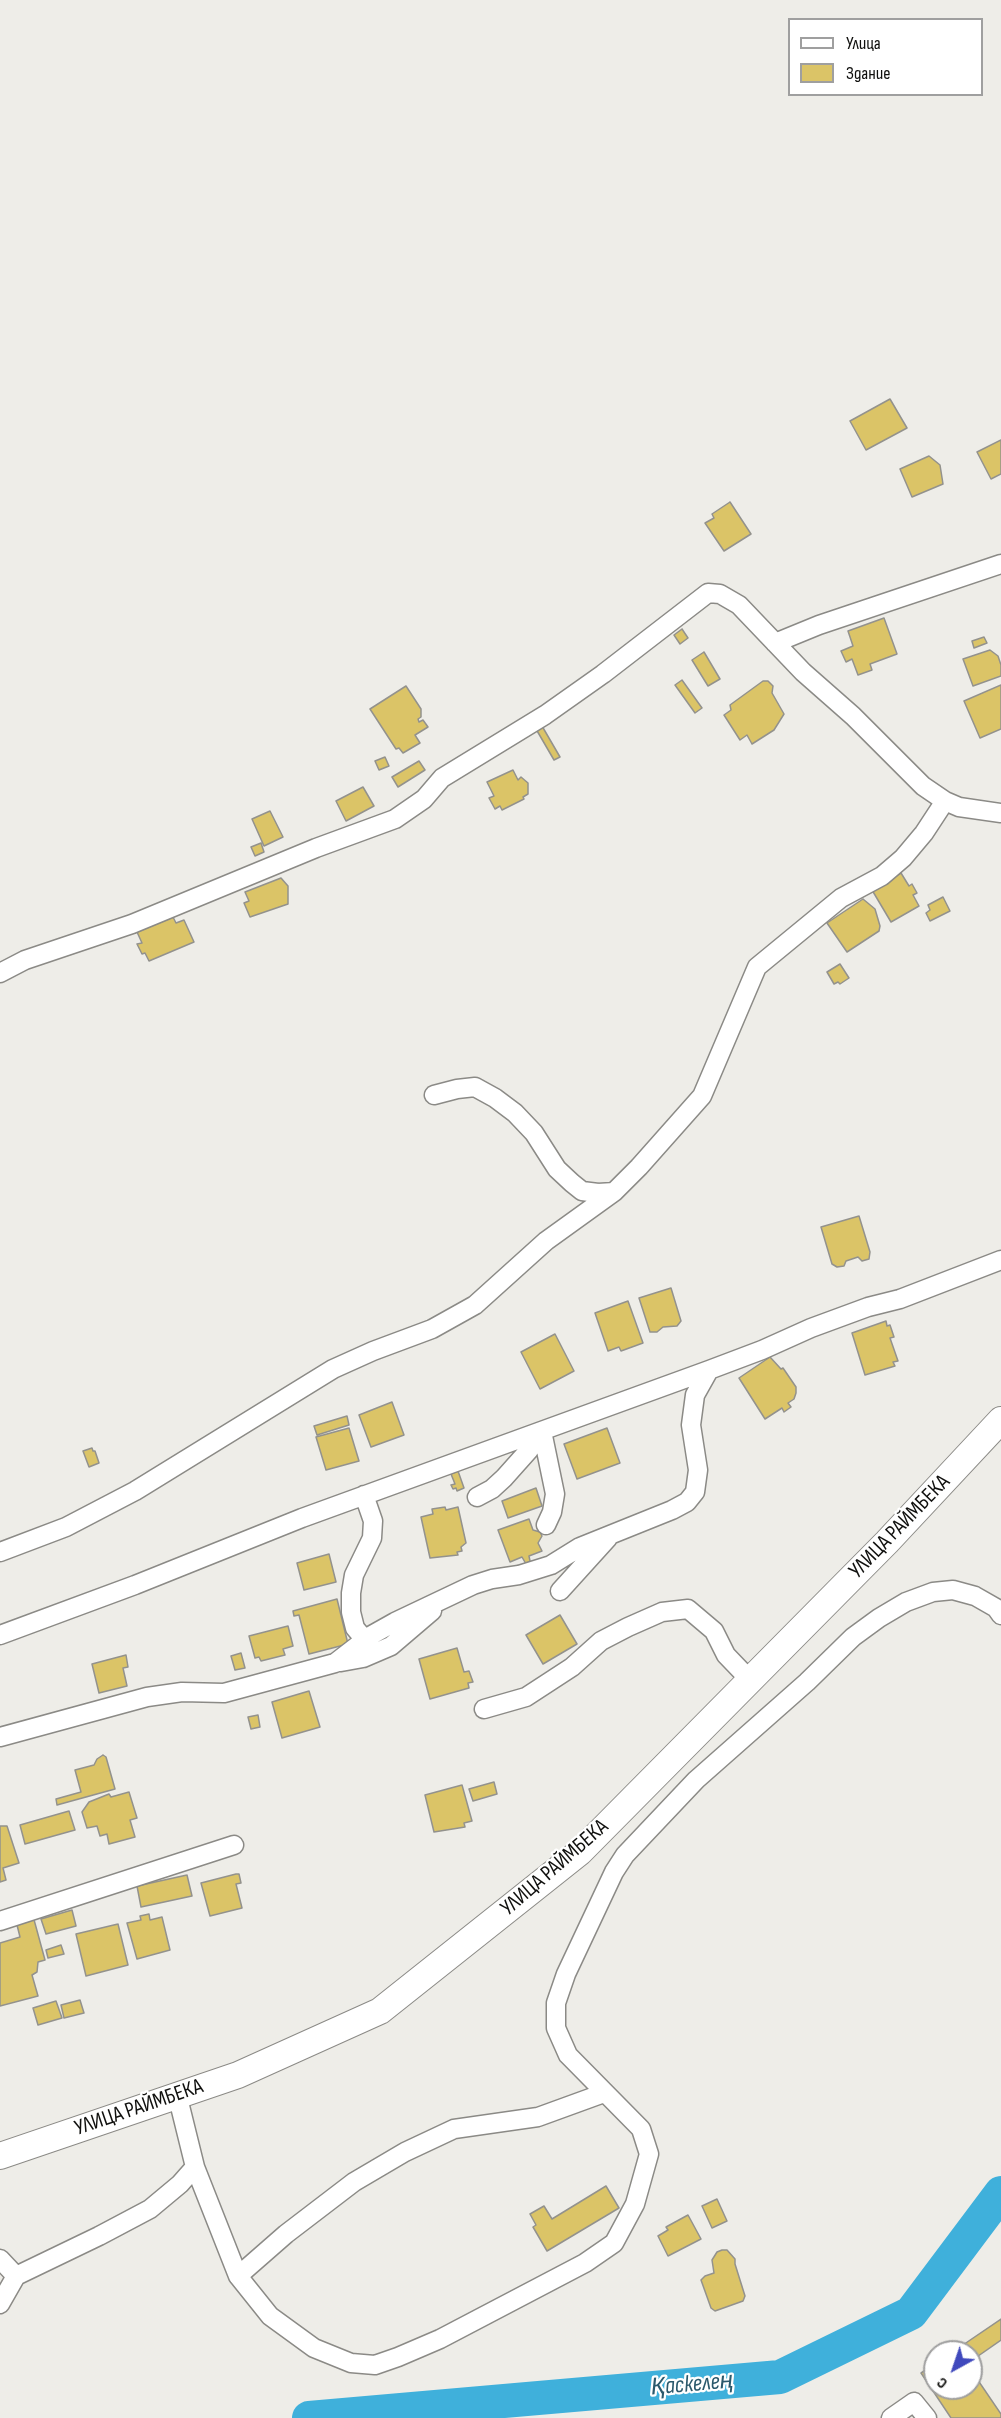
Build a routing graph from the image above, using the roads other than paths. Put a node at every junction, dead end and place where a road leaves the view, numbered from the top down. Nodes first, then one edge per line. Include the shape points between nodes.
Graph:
1 (1001, 564) edge
2 (775, 644) junction
3 (945, 801) junction
4 (1001, 813) edge
5 (0, 973) edge
6 (434, 1095) dead end
7 (614, 1192) junction
8 (1001, 1260) edge
9 (709, 1370) junction
10 (1001, 1419) edge
11 (542, 1431) junction
12 (364, 1496) junction
13 (477, 1497) dead end
14 (546, 1525) dead end
15 (612, 1535) junction
16 (0, 1552) edge
17 (560, 1591) dead end
18 (442, 1601) junction
19 (1001, 1615) edge
20 (0, 1635) edge
21 (365, 1640) junction
22 (335, 1663) junction
23 (750, 1680) junction
24 (484, 1709) dead end
25 (0, 1737) edge
26 (234, 1845) dead end
27 (0, 1920) edge
28 (604, 2093) junction
29 (177, 2094) junction
30 (0, 2156) edge
31 (195, 2167) junction
32 (0, 2259) edge
33 (16, 2276) junction
34 (238, 2276) junction
35 (0, 2304) edge
36 (891, 2418) edge
37 (927, 2418) edge

1 - 2 street via 819,625
2 - 3 street via 923,786
2 - 5 street via 739,605 720,594 708,593 545,715 442,778 424,799 395,819 132,924 25,960
3 - 4 street
3 - 7 street via 903,858 882,876 841,898 757,967 702,1096
6 - 7 street via 475,1087 515,1113 534,1133 557,1169 582,1191
7 - 16 street via 546,1242 475,1305 432,1329 372,1350 333,1369 135,1491 66,1527
8 - 9 street via 811,1328
9 - 11 street
9 - 15 street via 695,1395 695,1492 672,1510
10 - 23 street, УЛИЦА РАЙМБЕКА via 887,1542
11 - 12 street
11 - 13 street via 504,1478
11 - 14 street via 555,1494
12 - 20 street
12 - 21 street via 373,1521 372,1538 354,1575 351,1612 355,1628
15 - 17 street
15 - 18 street via 580,1547 551,1565 473,1585
18 - 21 street
18 - 22 street via 391,1646 363,1658
19 - 28 street via 975,1596 953,1590 933,1592 906,1602 879,1618 853,1636 696,1780 625,1856 596,1907 556,2003 556,2028 568,2055
21 - 22 street
22 - 25 street via 224,1693 182,1692 147,1697
23 - 24 street via 726,1654 714,1631 688,1609 662,1612 601,1641 572,1667 526,1697
23 - 29 street, УЛИЦА РАЙМБЕКА via 580,1852 380,2011 238,2075
26 - 27 street
28 - 34 street via 538,2117 454,2130 405,2152 354,2182
28 - 34 street via 641,2129 649,2154 635,2204 614,2243 585,2263 440,2339 375,2365 351,2364 314,2348 270,2316
29 - 30 street, УЛИЦА РАЙМБЕКА
29 - 31 street
31 - 33 street via 150,2209
31 - 34 street
32 - 33 street
33 - 35 street
36 - 37 street via 914,2403

